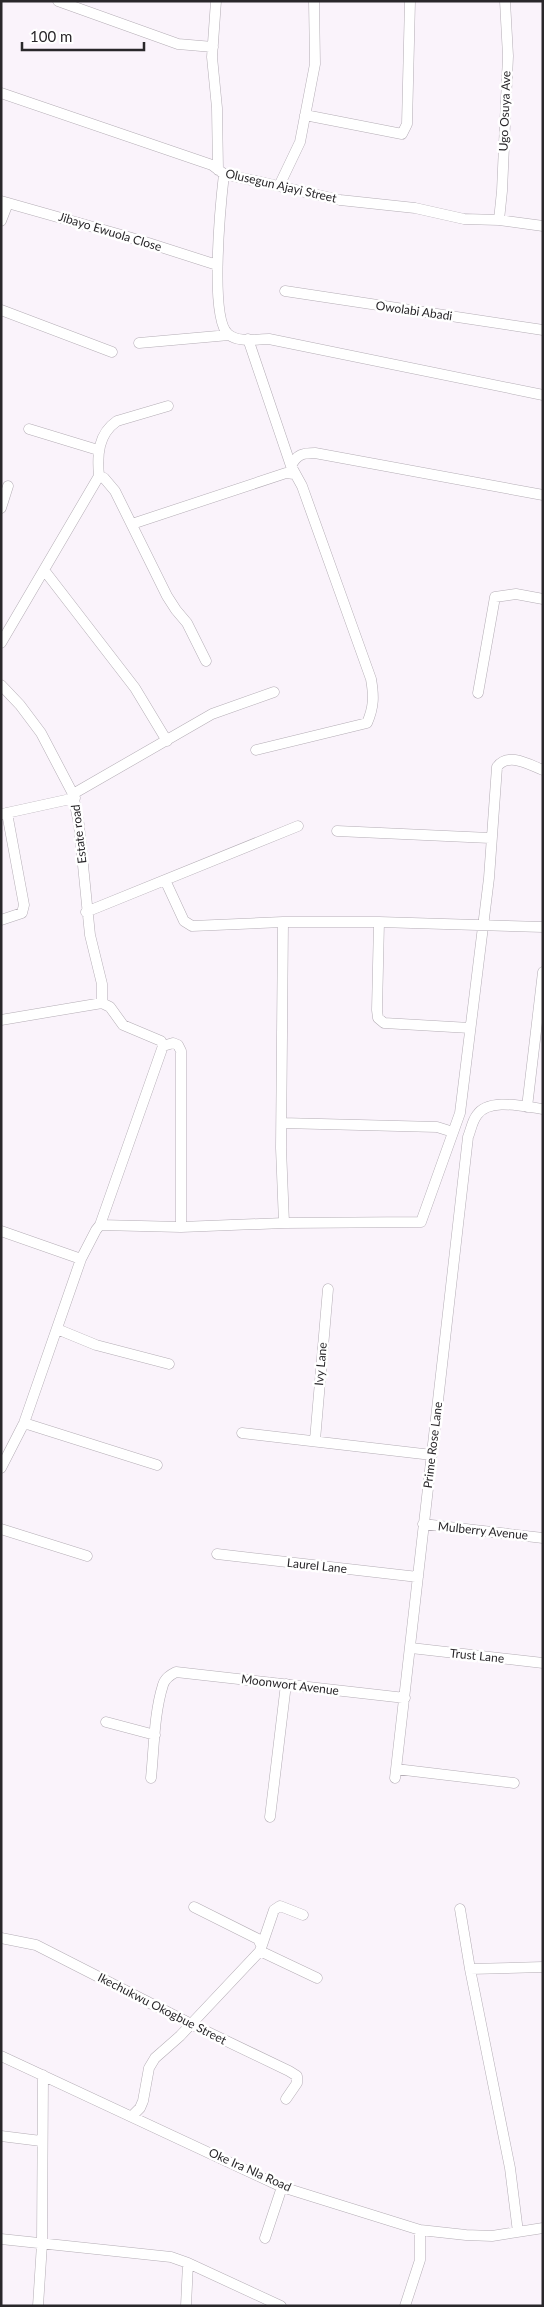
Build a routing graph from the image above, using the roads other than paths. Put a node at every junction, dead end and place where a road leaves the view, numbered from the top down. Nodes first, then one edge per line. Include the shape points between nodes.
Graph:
1 (58, 1) edge
2 (216, 1) edge
3 (314, 1) edge
4 (410, 1) edge
5 (505, 1) edge
6 (213, 47) junction
7 (1, 93) edge
8 (305, 115) junction
9 (221, 172) junction
10 (279, 186) junction
11 (5, 202) edge
12 (499, 220) junction
13 (1, 221) edge
14 (543, 226) edge
15 (217, 265) junction
16 (285, 291) dead end
17 (1, 310) edge
18 (543, 330) edge
19 (229, 335) junction
20 (248, 340) junction
21 (139, 343) dead end
22 (112, 352) dead end
23 (543, 395) edge
24 (168, 406) dead end
25 (28, 429) dead end
26 (98, 450) junction
27 (292, 470) junction
28 (98, 476) junction
29 (8, 486) dead end
30 (543, 495) edge
31 (1, 508) edge
32 (132, 524) junction
33 (44, 570) junction
34 (543, 599) edge
35 (1, 643) edge
36 (206, 661) dead end
37 (3, 690) edge
38 (274, 692) dead end
39 (478, 693) dead end
40 (167, 740) junction
41 (256, 750) dead end
42 (543, 770) edge
43 (74, 796) junction
44 (4, 814) edge
45 (298, 826) dead end
46 (337, 831) dead end
47 (490, 838) junction
48 (165, 880) junction
49 (86, 912) junction
50 (1, 920) edge
51 (283, 922) junction
52 (379, 922) junction
53 (483, 924) junction
54 (543, 927) edge
55 (543, 972) edge
56 (102, 1003) junction
57 (1, 1020) edge
58 (470, 1028) junction
59 (163, 1046) junction
60 (527, 1107) junction
61 (543, 1109) edge
62 (282, 1123) junction
63 (453, 1132) junction
64 (284, 1223) junction
65 (100, 1225) junction
66 (181, 1226) junction
67 (1, 1231) edge
68 (81, 1259) junction
69 (328, 1288) dead end
70 (57, 1329) junction
71 (169, 1364) dead end
72 (24, 1424) junction
73 (242, 1433) dead end
74 (314, 1440) junction
75 (432, 1455) junction
76 (157, 1465) dead end
77 (1, 1468) edge
78 (424, 1524) junction
79 (1, 1529) edge
80 (543, 1538) edge
81 (217, 1554) dead end
82 (87, 1556) dead end
83 (418, 1577) junction
84 (411, 1648) junction
85 (543, 1663) edge
86 (286, 1684) junction
87 (405, 1698) junction
88 (106, 1722) dead end
89 (155, 1736) junction
90 (151, 1778) dead end
91 (514, 1783) dead end
92 (270, 1817) dead end
93 (194, 1907) dead end
94 (460, 1909) dead end
95 (303, 1915) dead end
96 (1, 1938) edge
97 (260, 1948) junction
98 (543, 1967) edge
99 (470, 1969) junction
100 (317, 1978) dead end
101 (191, 2024) junction
102 (1, 2056) edge
103 (43, 2075) junction
104 (286, 2100) dead end
105 (132, 2116) junction
106 (1, 2136) edge
107 (41, 2141) junction
108 (282, 2187) junction
109 (543, 2228) edge
110 (420, 2230) junction
111 (518, 2232) junction
112 (265, 2238) dead end
113 (1, 2240) edge
114 (42, 2244) junction
115 (188, 2263) junction
116 (38, 2306) edge
117 (186, 2306) edge
118 (280, 2306) edge
119 (405, 2306) edge

1 - 6 street via 178,44
2 - 6 street
3 - 8 street via 316,64
4 - 8 street via 408,124 402,134
5 - 12 street, Ugo Osuya Ave via 508,56
6 - 9 street
7 - 9 street, Olusegun Ajayi Street via 212,165
8 - 10 street via 300,142
9 - 10 street, Olusegun Ajayi Street
9 - 15 street
10 - 12 street, Olusegun Ajayi Street via 347,201 415,208 464,219
11 - 13 street
11 - 15 street, Jibayo Ewuola Close
12 - 14 street, Olusegun Ajayi Street
15 - 19 street via 222,325
16 - 18 street, Owolabi Abadi
17 - 22 street
19 - 20 street
19 - 21 street
20 - 23 street via 269,339
20 - 27 street
24 - 26 street via 110,426
25 - 26 street
26 - 28 street
27 - 30 street via 295,457 315,453
27 - 32 street
27 - 41 street via 302,486 371,679 374,699 367,723
28 - 32 street via 109,482
28 - 33 street
29 - 31 street
32 - 36 street via 167,596 187,623
33 - 35 street
33 - 40 street via 135,688
34 - 39 street via 516,594 495,597
37 - 43 street, Estate road via 41,733
38 - 40 street via 212,714
40 - 43 street
42 - 47 street via 509,759 496,767
43 - 44 street
43 - 49 street, Estate road
44 - 50 street via 24,905 22,913
45 - 48 street
46 - 47 street
47 - 53 street
48 - 49 street
48 - 51 street via 184,921 192,926
49 - 56 street, Estate road via 102,984
51 - 52 street
51 - 62 street
52 - 53 street
52 - 58 street via 378,1018 384,1023
53 - 54 street
53 - 58 street
55 - 60 street
56 - 57 street
56 - 59 street via 123,1025 162,1041
58 - 63 street via 460,1113
59 - 65 street
59 - 66 street via 174,1043 180,1051
60 - 61 street
60 - 75 street, Prime Rose Lane via 493,1105 477,1114 468,1137
62 - 63 street via 437,1126
62 - 64 street
63 - 64 street via 418,1224
64 - 66 street
65 - 66 street
65 - 68 street
67 - 68 street
68 - 70 street
69 - 74 street, Ivy Lane
70 - 71 street via 96,1345
70 - 72 street
72 - 76 street
72 - 77 street
73 - 74 street
74 - 75 street
75 - 78 street, Prime Rose Lane
78 - 80 street, Mulberry Avenue
78 - 83 street, Prime Rose Lane
79 - 82 street
81 - 83 street, Laurel Lane
83 - 84 street, Prime Rose Lane
84 - 85 street, Trust Lane
84 - 87 street, Prime Rose Lane
86 - 87 street, Moonwort Avenue
86 - 89 street, Moonwort Avenue via 176,1672 163,1684
86 - 92 street
87 - 91 street, Prime Rose Lane via 395,1773
88 - 89 street
89 - 90 street
93 - 97 street via 258,1939
94 - 99 street
95 - 97 street via 277,1906
96 - 101 street, Ikechukwu Okogbue Street via 36,1945
97 - 100 street
97 - 101 street
98 - 99 street
99 - 111 street via 510,2168
101 - 104 street, Ikechukwu Okogbue Street via 297,2076 297,2083
101 - 105 street via 155,2058 149,2068 144,2101
102 - 103 street, Oke Ira Nla Road
103 - 105 street, Oke Ira Nla Road
103 - 107 street
105 - 108 street, Oke Ira Nla Road
106 - 107 street
107 - 114 street
108 - 110 street, Oke Ira Nla Road
108 - 112 street
109 - 111 street, Oke Ira Nla Road
110 - 111 street, Oke Ira Nla Road via 466,2236
110 - 119 street via 420,2260
113 - 114 street
114 - 115 street via 171,2257
114 - 116 street
115 - 117 street
115 - 118 street

